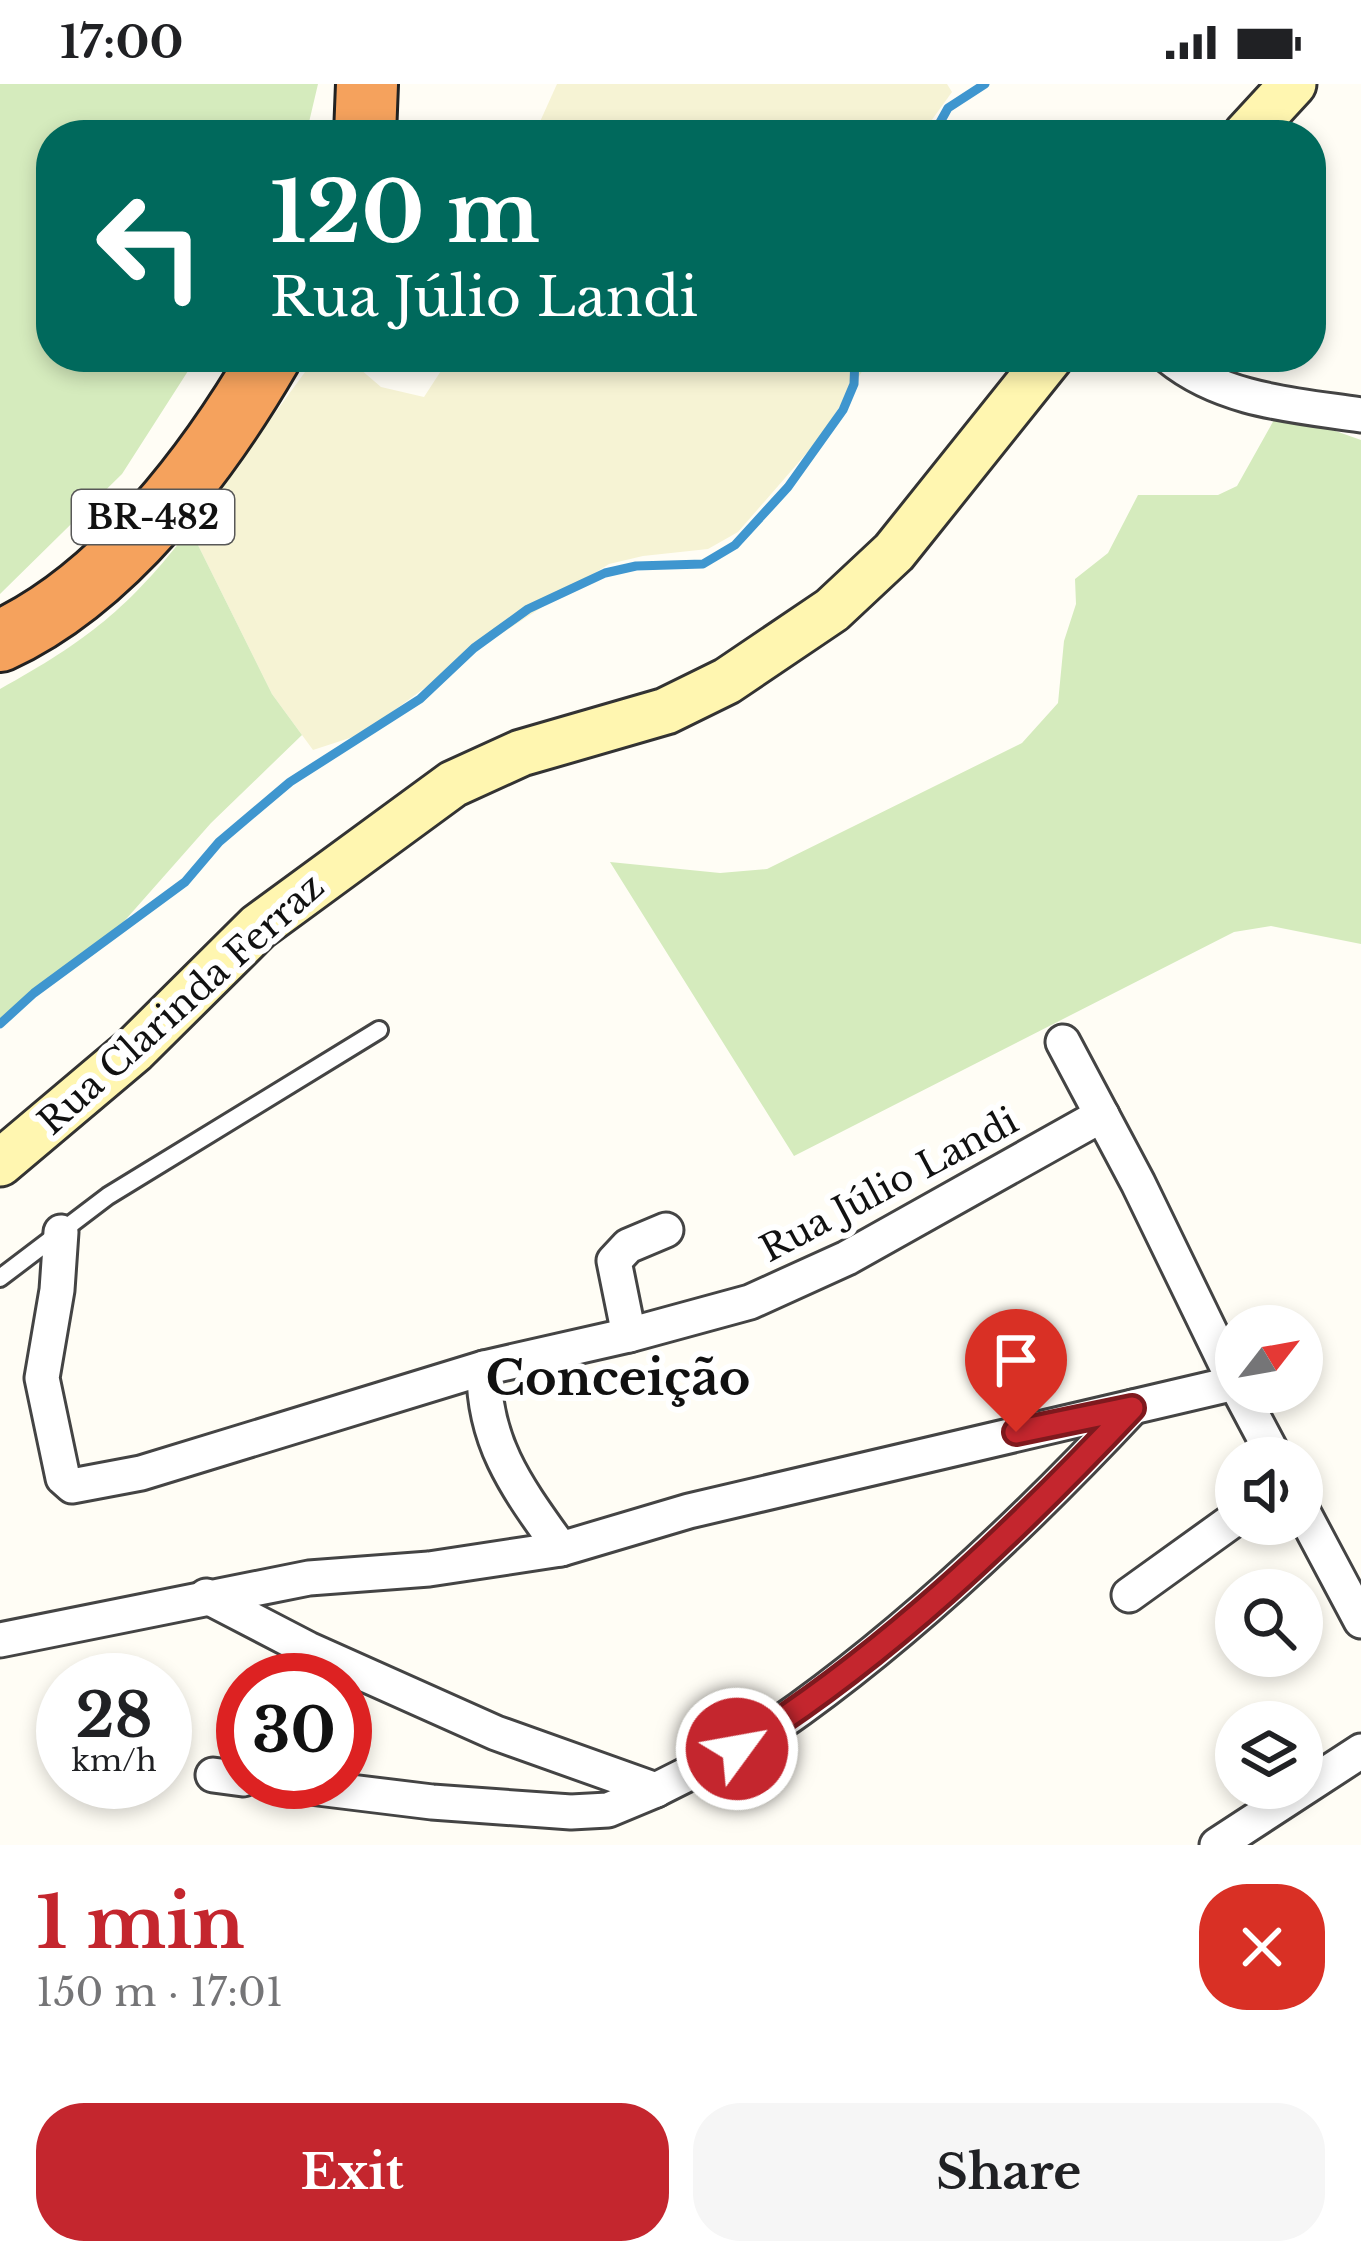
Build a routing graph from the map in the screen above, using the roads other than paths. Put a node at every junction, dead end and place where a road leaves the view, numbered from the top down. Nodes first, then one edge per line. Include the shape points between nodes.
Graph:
1 (367, 84) edge
2 (1293, 84) edge
3 (366, 120) edge
4 (1260, 120) edge
5 (261, 372) edge
6 (1038, 372) edge
7 (1194, 372) edge
8 (1361, 415) edge
9 (0, 641) edge
10 (379, 1030) dead end
11 (1063, 1042) dead end
12 (1102, 1115) junction
13 (0, 1163) edge
14 (666, 1230) dead end
15 (61, 1232) junction
16 (0, 1278) edge
17 (629, 1335) junction
18 (1215, 1343) edge
19 (484, 1368) junction
20 (1215, 1391) edge
21 (1132, 1408) junction
22 (1215, 1533) edge
23 (1321, 1545) edge
24 (561, 1549) junction
25 (1129, 1595) dead end
26 (206, 1596) junction
27 (1361, 1621) edge
28 (0, 1640) edge
29 (1361, 1751) edge
30 (656, 1790) junction
31 (372, 1795) edge
32 (1216, 1845) edge

1 - 3 highway
2 - 4 street
5 - 9 highway, BR-482 via 235,417 116,559
6 - 13 street, Rua Clarinda Ferraz via 894,552 832,610 665,711 521,753 453,784 258,927 134,1050
7 - 8 street via 1227,391
10 - 15 lane
11 - 12 street
12 - 17 street, Rua Júlio Landi via 848,1258 750,1302
12 - 18 street
14 - 17 street via 614,1261
15 - 16 lane
15 - 19 street, Rua Júlio Landi via 42,1378 59,1467 72,1486 141,1473
17 - 19 street, Rua Júlio Landi
19 - 24 street via 489,1428
20 - 21 street
21 - 24 street via 689,1511
21 - 30 street via 1055,1490 799,1711
22 - 25 street
23 - 27 street
24 - 26 street
26 - 28 street
26 - 30 street via 496,1733
29 - 32 street
30 - 31 street via 608,1810 571,1812

